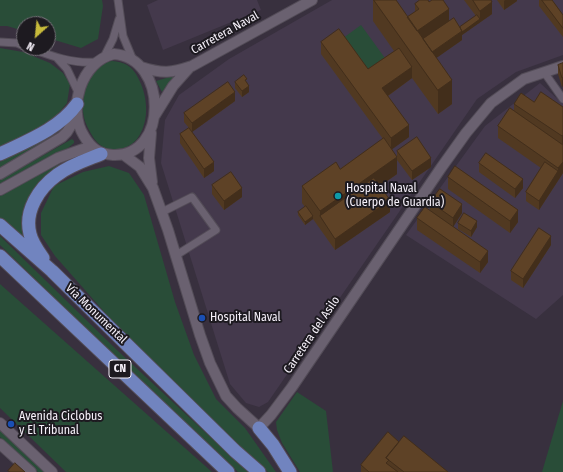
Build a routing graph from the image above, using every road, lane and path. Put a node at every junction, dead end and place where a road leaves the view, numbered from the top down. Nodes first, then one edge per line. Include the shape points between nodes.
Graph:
1 (118, 0) edge
2 (312, 0) edge
3 (120, 11) junction
4 (0, 42) edge
5 (16, 43) edge
6 (52, 56) edge
7 (57, 58) junction
8 (100, 60) junction
9 (132, 60) junction
10 (192, 66) junction
11 (563, 66) edge
12 (141, 67) junction
13 (544, 72) junction
14 (78, 99) junction
15 (563, 99) edge
16 (76, 117) junction
17 (152, 122) junction
18 (99, 152) junction
19 (0, 154) edge
20 (124, 155) junction
21 (0, 174) edge
22 (153, 188) junction
23 (0, 190) edge
24 (162, 212) junction
25 (0, 225) edge
26 (0, 256) edge
27 (175, 256) junction
28 (0, 263) edge
29 (12, 268) junction
30 (52, 271) junction
31 (0, 424) edge
32 (259, 428) junction
33 (0, 444) edge
34 (31, 472) edge
35 (52, 472) edge
36 (228, 472) edge
37 (259, 472) edge
38 (290, 472) edge

1 - 3 street
2 - 10 main road, Carretera Naval
3 - 8 street via 113,39
3 - 9 street via 123,36
4 - 5 street
6 - 7 street
7 - 8 street via 79,62
7 - 14 street via 66,69
8 - 9 main road via 120,54
8 - 14 main road via 86,75
9 - 12 main road
10 - 12 main road, Carretera Naval via 168,73
10 - 17 main road, Carretera Naval via 173,86
11 - 13 main road, Carretera del Asilo
12 - 17 main road via 153,90
13 - 15 street
13 - 32 main road, Carretera del Asilo via 524,79 501,94 466,133 292,387
14 - 16 main road
14 - 19 highway via 72,111 61,121
16 - 18 main road via 89,145
16 - 21 main road via 62,137
17 - 20 main road via 142,144
17 - 22 main road via 149,158
18 - 20 main road
18 - 23 main road via 83,150 58,158
18 - 30 highway via 57,174 35,199 31,211 30,233 36,248
20 - 22 main road via 140,167
22 - 24 main road
24 - 27 main road
24 - 27 street via 192,197 216,230
25 - 30 highway, Vía Monumental / CN
26 - 29 highway, Vía Monumental / CN
27 - 32 main road via 210,363 226,396
28 - 29 highway
29 - 36 highway, Vía Monumental / CN
30 - 37 highway, Vía Monumental / CN
31 - 35 main road
32 - 38 highway
33 - 34 main road

